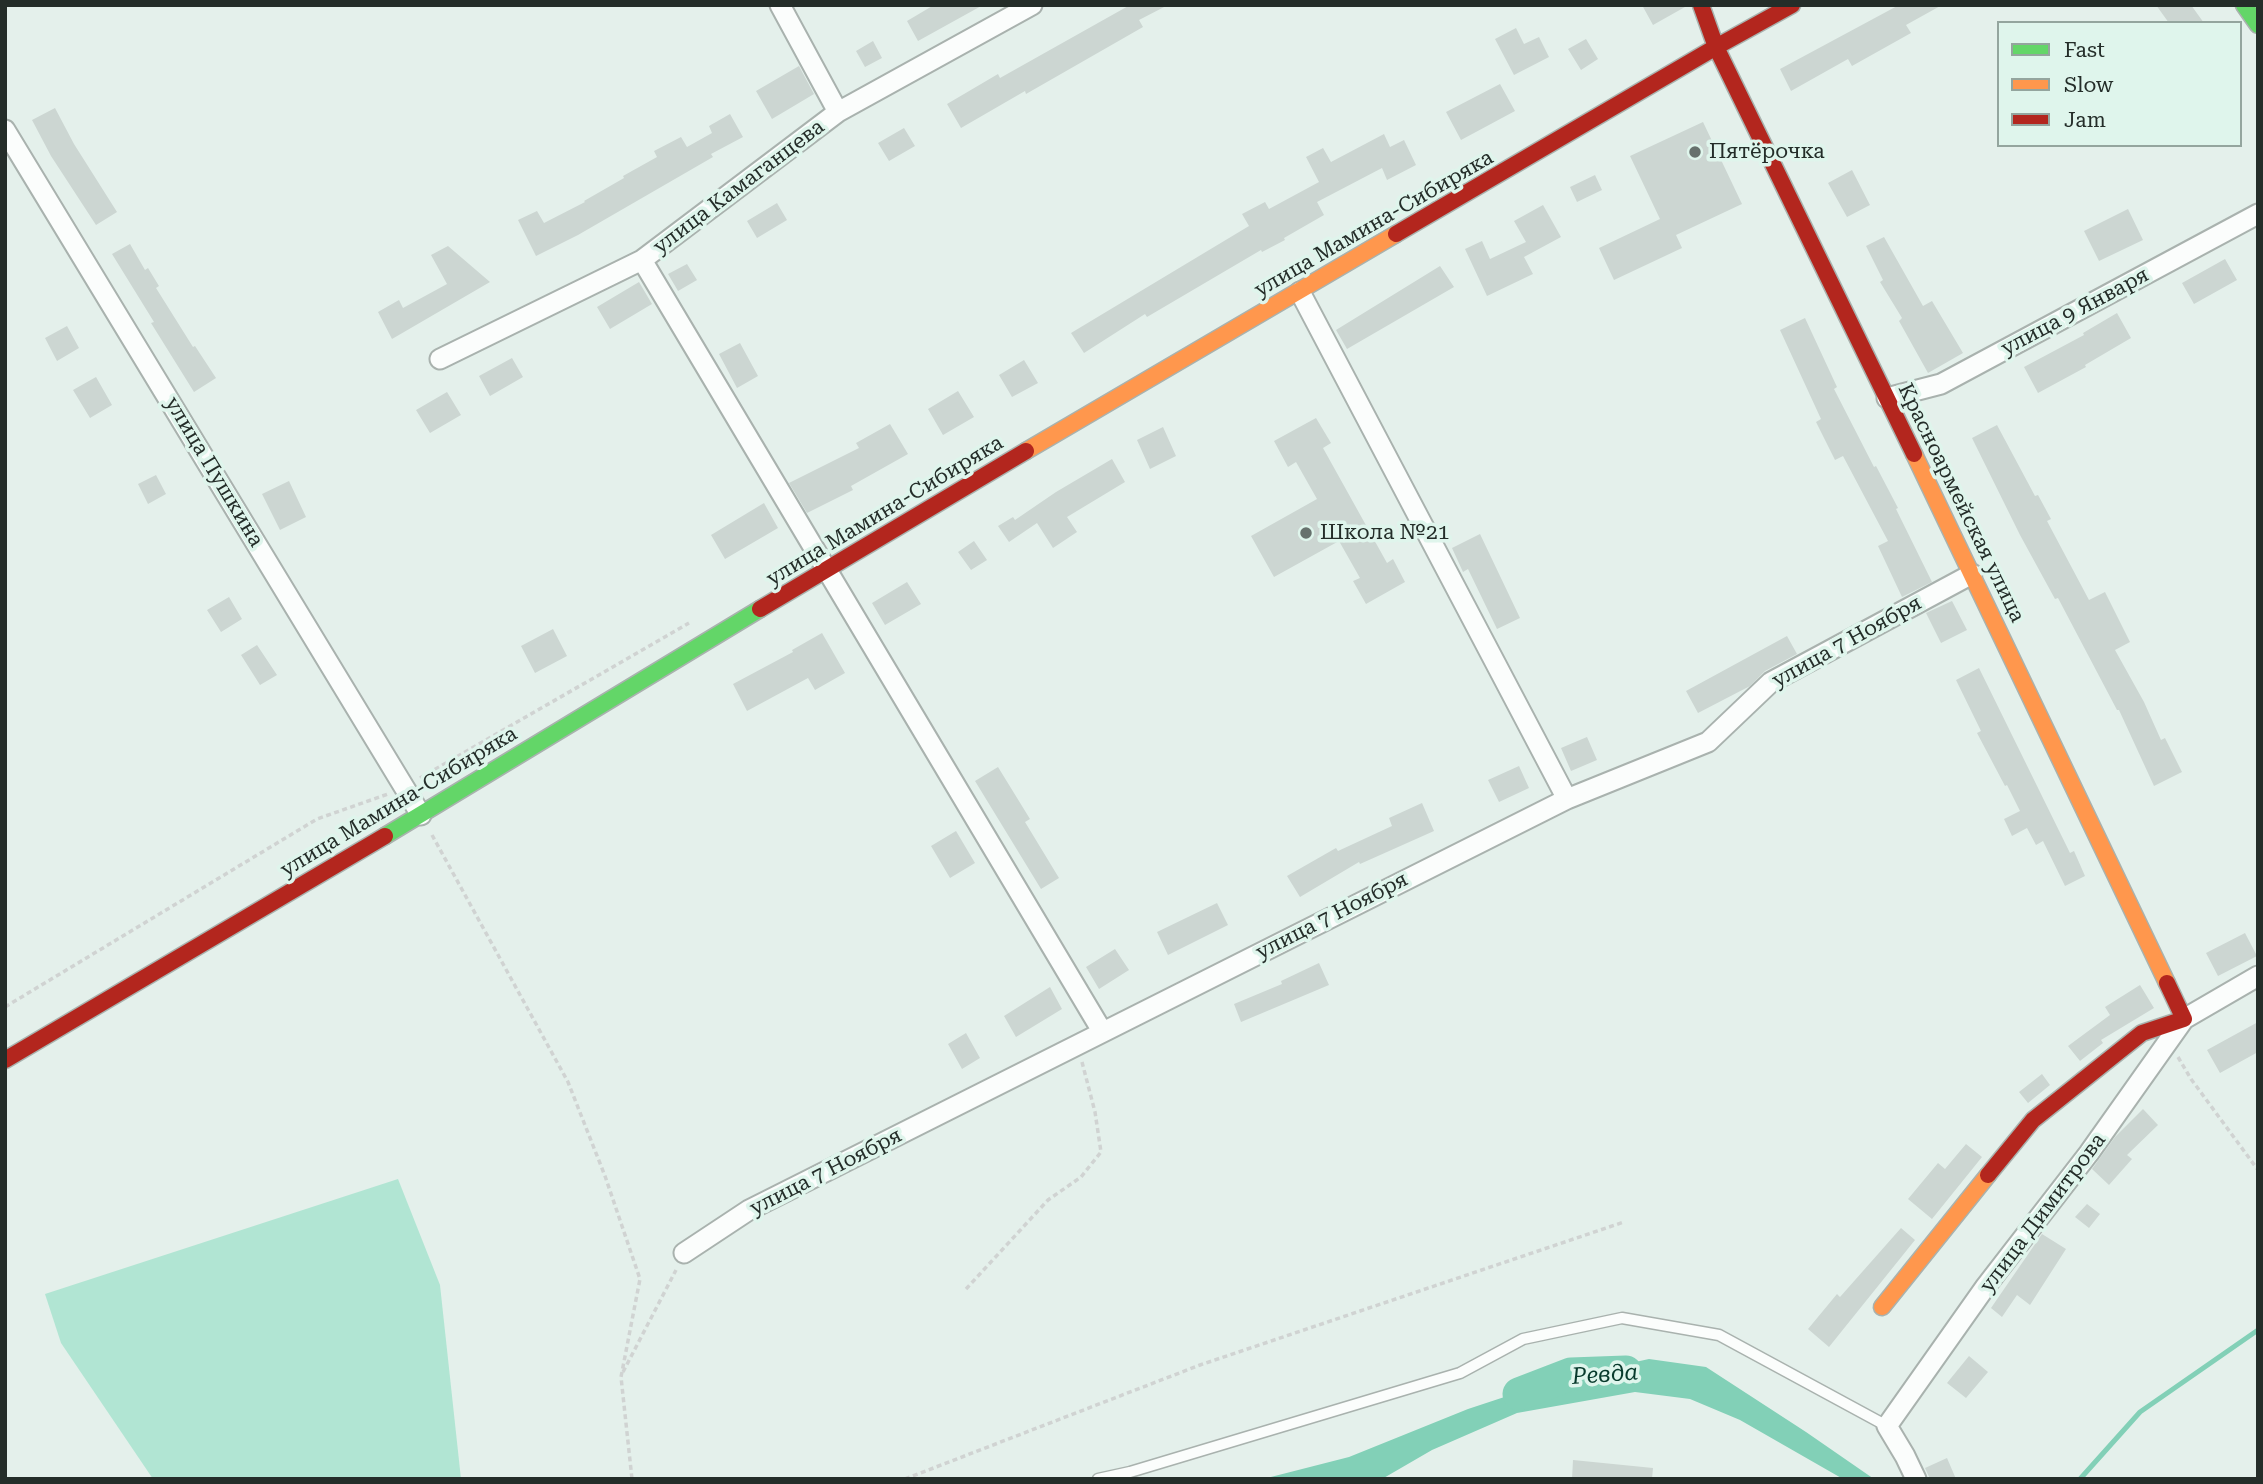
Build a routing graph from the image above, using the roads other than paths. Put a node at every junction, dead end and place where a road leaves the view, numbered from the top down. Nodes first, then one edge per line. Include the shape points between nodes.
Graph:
1 (780, 5) edge
2 (1032, 5) edge
3 (1701, 5) edge
4 (1791, 5) edge
5 (2245, 5) edge
6 (2258, 25) edge
7 (1716, 47) junction
8 (838, 112) junction
9 (5, 130) edge
10 (2258, 214) edge
11 (642, 260) junction
12 (1300, 292) junction
13 (440, 359) dead end
14 (1887, 397) junction
15 (827, 568) junction
16 (1972, 574) junction
17 (1567, 799) junction
18 (421, 815) junction
19 (2258, 976) edge
20 (2185, 1019) junction
21 (1102, 1031) junction
22 (5, 1060) edge
23 (684, 1253) road end
24 (1882, 1307) dead end
25 (1887, 1426) junction
26 (1097, 1479) edge
27 (1916, 1479) edge

1 - 8 street
2 - 8 street, улица Камаганцева
3 - 7 street, Красноармейская улица
4 - 7 street, улица Мамина-Сибиряка
5 - 6 street
7 - 12 street, улица Мамина-Сибиряка
7 - 14 street, Красноармейская улица
8 - 11 street, улица Камаганцева
9 - 18 street, улица Пушкина
10 - 14 street, улица 9 Января via 1941,384
11 - 13 street, улица Камаганцева
11 - 15 street
12 - 15 street, улица Мамина-Сибиряка
12 - 17 street
14 - 16 street, Красноармейская улица
15 - 18 street, улица Мамина-Сибиряка
15 - 21 street
16 - 17 street, улица 7 Ноября via 1771,682 1708,742
16 - 20 street, Красноармейская улица
17 - 21 street, улица 7 Ноября
18 - 22 street, улица Мамина-Сибиряка
19 - 20 street, улица Димитрова
20 - 24 street via 2142,1033 2034,1119
20 - 25 street, улица Димитрова
21 - 23 street, улица 7 Ноября via 749,1210
25 - 26 lane via 1718,1335 1622,1318 1523,1339 1460,1373
25 - 27 street

